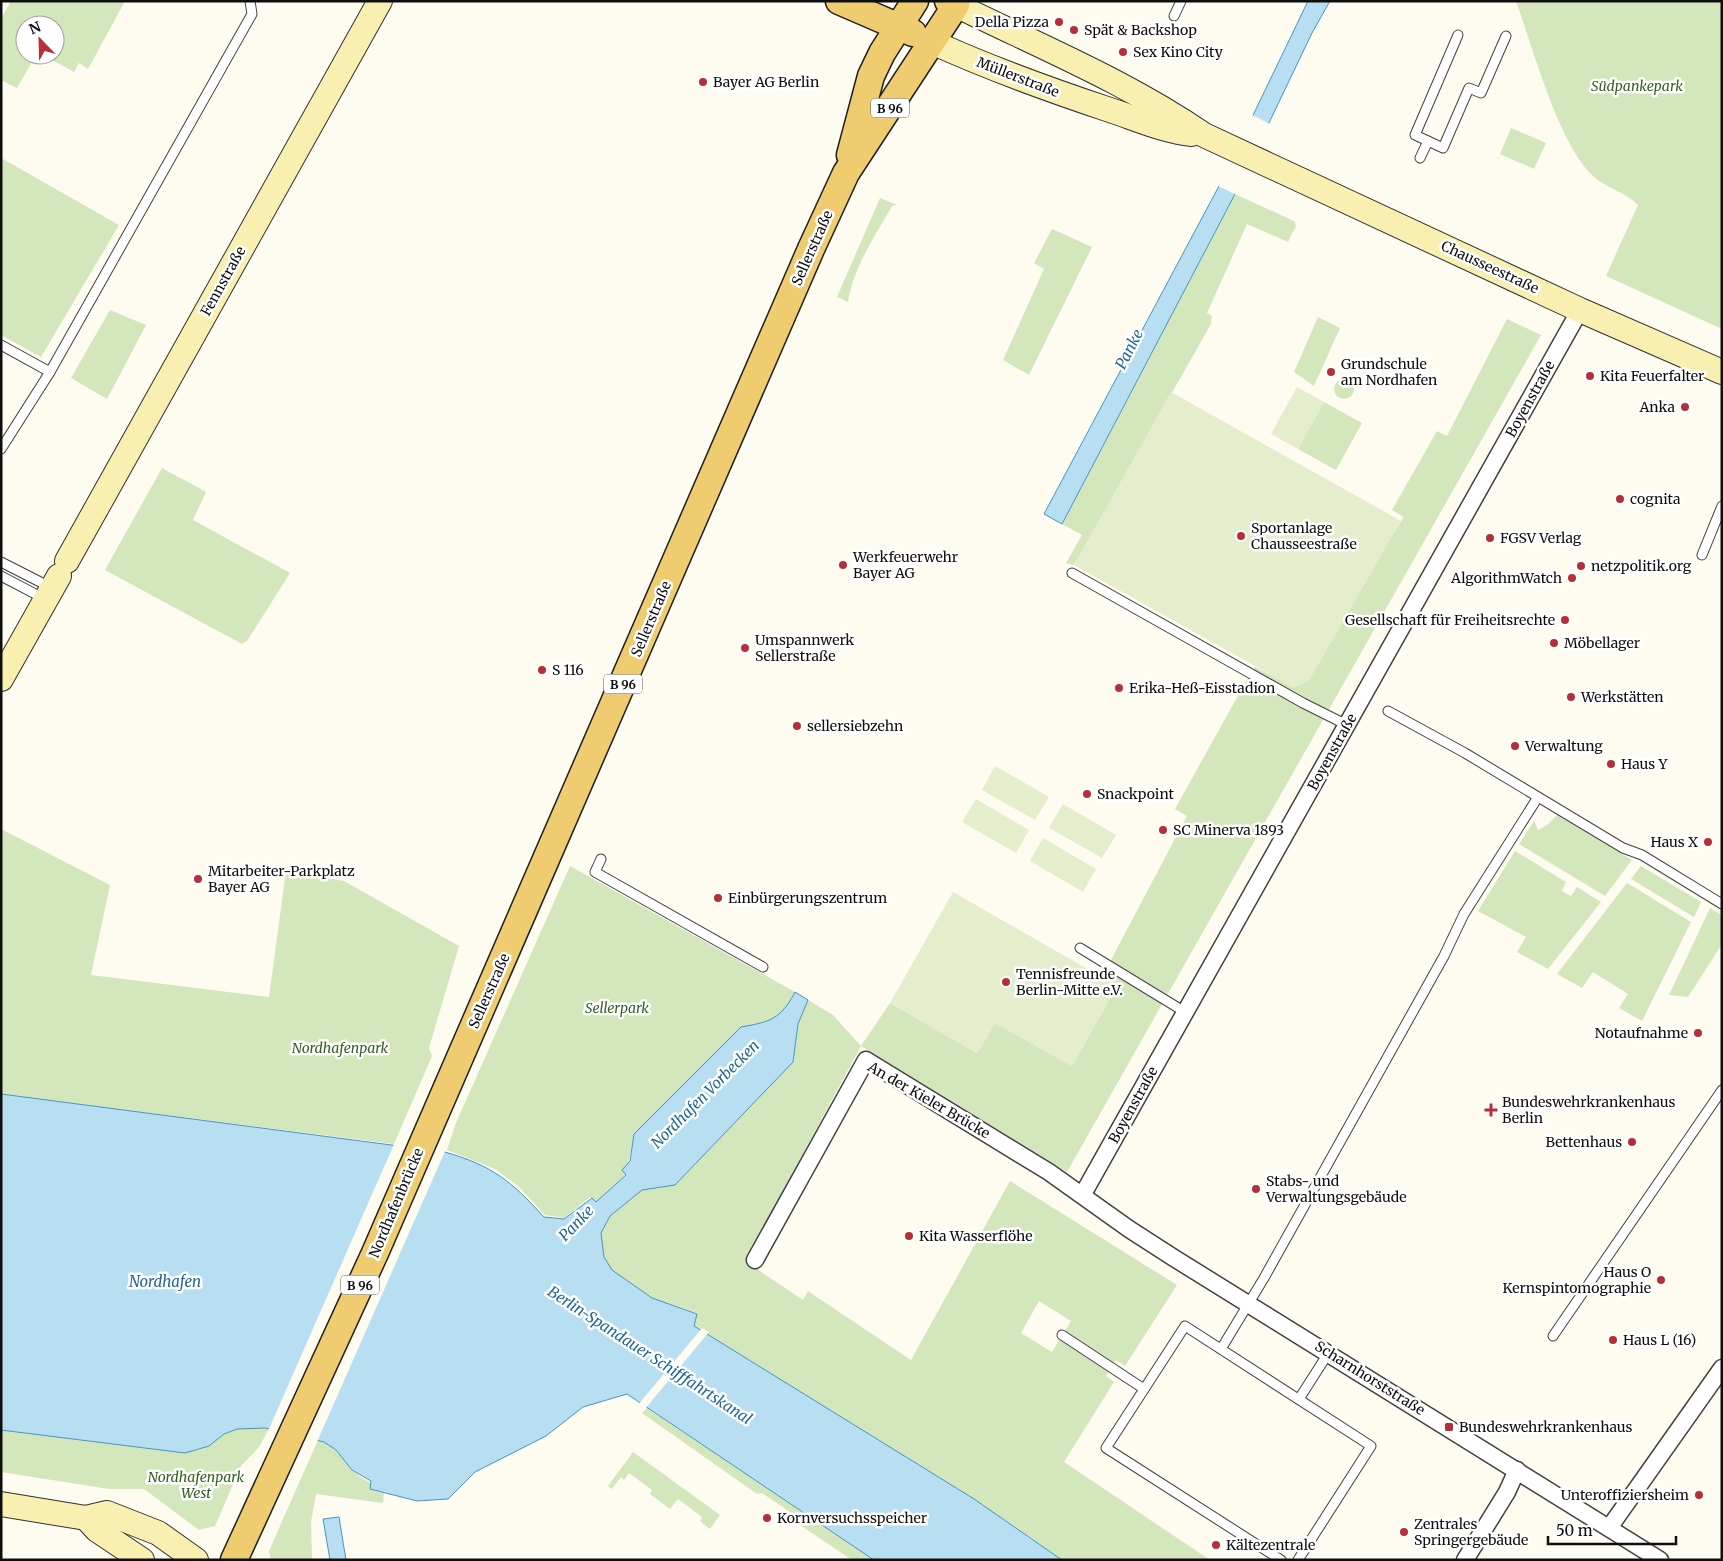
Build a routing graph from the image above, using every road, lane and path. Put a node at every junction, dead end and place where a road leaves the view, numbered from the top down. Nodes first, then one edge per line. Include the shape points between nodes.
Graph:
1 (250, 1) edge
2 (380, 1) edge
3 (839, 1) edge
4 (914, 1) edge
5 (1180, 1) edge
6 (954, 3) edge
7 (1174, 16) dead end
8 (899, 26) junction
9 (1458, 35) dead end
10 (1506, 36) dead end
11 (932, 42) junction
12 (1204, 135) junction
13 (1428, 142) junction
14 (1245, 154) joint
15 (1420, 158) dead end
16 (846, 173) junction
17 (1580, 310) junction
18 (1, 345) edge
19 (50, 372) junction
20 (1722, 372) edge
21 (1, 449) edge
22 (1722, 506) edge
23 (1702, 555) dead end
24 (1, 562) edge
25 (1072, 573) dead end
26 (1, 576) edge
27 (56, 581) junction
28 (1, 679) edge
29 (1388, 711) dead end
30 (1347, 725) junction
31 (1538, 797) junction
32 (601, 859) dead end
33 (1722, 904) edge
34 (1080, 948) dead end
35 (763, 967) dead end
36 (1185, 1012) junction
37 (1722, 1090) edge
38 (444, 1094) joint
39 (1082, 1194) junction
40 (755, 1260) dead end
41 (1248, 1303) junction
42 (1062, 1336) dead end
43 (1553, 1336) dead end
44 (1221, 1349) junction
45 (1329, 1352) junction
46 (1722, 1368) edge
47 (1144, 1389) junction
48 (1298, 1399) junction
49 (1517, 1470) junction
50 (1, 1504) edge
51 (86, 1518) junction
52 (1609, 1528) junction
53 (142, 1560) edge
54 (196, 1560) edge
55 (234, 1560) edge
56 (1281, 1560) edge
57 (1298, 1560) edge
58 (1465, 1560) edge
59 (1660, 1560) edge

1 - 19 lane via 252,14
2 - 27 main road, Fennstraße
3 - 8 main road, Müllerstraße
4 - 8 main road, Sellerstraße / B 96
5 - 7 lane
6 - 11 main road, Sellerstraße / B 96
6 - 12 main road, Müllerstraße via 1083,65
8 - 11 main road, Müllerstraße
8 - 16 main road, Sellerstraße / B 96 via 871,76
9 - 13 lane via 1414,135
10 - 13 lane via 1481,94 1469,88 1443,148
11 - 12 main road, Müllerstraße via 988,68 1060,93 1158,126
11 - 16 main road, Sellerstraße / B 96
12 - 14 main road, Müllerstraße
13 - 15 lane
14 - 17 main road, Chausseestraße
16 - 38 main road, Sellerstraße / B 96
17 - 20 main road, Chausseestraße
17 - 30 street, Boyenstraße
18 - 19 lane
19 - 21 lane
22 - 23 lane
24 - 27 lane
25 - 30 lane
26 - 27 lane
27 - 28 main road, Fennstraße
29 - 31 lane
30 - 36 street, Boyenstraße
31 - 33 lane
31 - 41 lane via 1464,914
32 - 35 lane via 594,872
34 - 36 lane
36 - 39 street, Boyenstraße
37 - 43 lane
38 - 55 main road, Nordhafenbrücke / B 96 via 363,1280
39 - 40 street, An der Kieler Brücke via 866,1060
39 - 41 street, Scharnhorststraße via 1129,1229
41 - 44 lane
41 - 45 street, Scharnhorststraße
42 - 47 lane
44 - 47 lane via 1185,1326
44 - 48 lane
45 - 48 lane
45 - 49 street, Scharnhorststraße
46 - 52 street
47 - 56 lane via 1106,1448
48 - 57 lane via 1371,1446
49 - 52 street, Scharnhorststraße
49 - 58 street
50 - 51 main road
51 - 53 main road via 97,1530
51 - 54 main road via 107,1513 131,1521 158,1532
52 - 59 street, Scharnhorststraße

